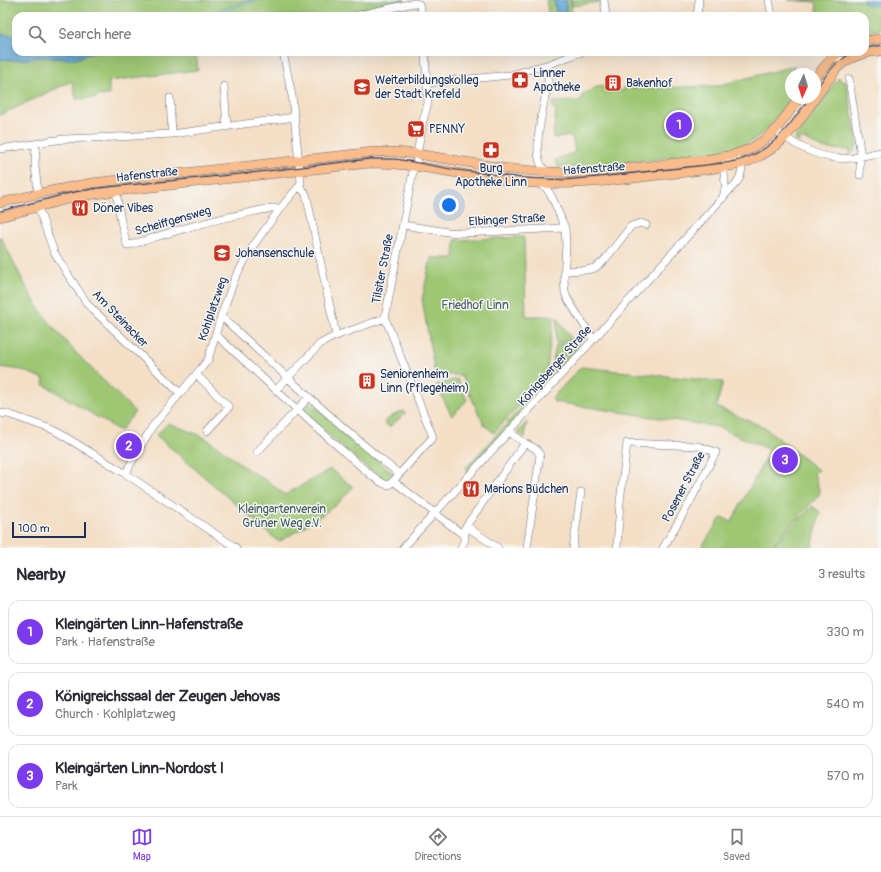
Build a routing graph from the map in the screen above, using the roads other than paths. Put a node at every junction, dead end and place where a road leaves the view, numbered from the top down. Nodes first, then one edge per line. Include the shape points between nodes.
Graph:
1 (604, 0) edge
2 (699, 0) edge
3 (769, 0) edge
4 (372, 12) edge
5 (421, 12) edge
6 (606, 12) edge
7 (698, 12) edge
8 (771, 12) edge
9 (881, 39) edge
10 (869, 41) edge
11 (881, 51) edge
12 (869, 52) edge
13 (284, 56) edge
14 (424, 56) edge
15 (571, 56) edge
16 (832, 56) edge
17 (836, 56) edge
18 (856, 56) edge
19 (845, 61) junction
20 (549, 64) junction
21 (821, 71) edge
22 (848, 79) dead end
23 (427, 83) junction
24 (224, 86) dead end
25 (170, 98) dead end
26 (795, 104) edge
27 (295, 117) junction
28 (227, 126) junction
29 (776, 130) junction
30 (172, 134) junction
31 (785, 138) junction
32 (36, 144) junction
33 (0, 149) edge
34 (881, 152) edge
35 (417, 154) junction
36 (538, 155) junction
37 (734, 155) junction
38 (861, 156) junction
39 (299, 160) junction
40 (741, 164) junction
41 (414, 166) junction
42 (723, 167) junction
43 (300, 171) junction
44 (527, 171) junction
45 (549, 172) junction
46 (860, 175) dead end
47 (537, 183) junction
48 (564, 184) junction
49 (299, 186) junction
50 (116, 191) junction
51 (38, 193) junction
52 (552, 197) junction
53 (722, 198) junction
54 (0, 203) edge
55 (38, 207) junction
56 (279, 210) junction
57 (0, 217) edge
58 (403, 225) junction
59 (646, 225) dead end
60 (565, 228) junction
61 (565, 271) junction
62 (221, 316) junction
63 (385, 318) junction
64 (215, 334) junction
65 (336, 335) junction
66 (594, 339) junction
67 (196, 374) junction
68 (287, 378) junction
69 (276, 390) junction
70 (180, 393) junction
71 (309, 397) junction
72 (298, 409) junction
73 (0, 413) edge
74 (207, 431) dead end
75 (509, 432) junction
76 (525, 443) junction
77 (257, 452) dead end
78 (126, 474) junction
79 (399, 474) junction
80 (393, 481) junction
81 (581, 492) dead end
82 (434, 514) junction
83 (466, 526) junction
84 (465, 534) junction
85 (236, 548) edge
86 (403, 548) edge
87 (461, 548) edge
88 (498, 548) edge
89 (527, 548) edge
90 (573, 548) edge
91 (617, 548) edge
92 (663, 548) edge

1 - 6 street
2 - 7 street
3 - 8 street
4 - 5 street via 414,3 419,4
9 - 10 main road
11 - 12 main road
13 - 27 street
14 - 23 street, Tilsiter Straße
15 - 20 street
16 - 21 main road
17 - 19 street
18 - 19 main road
19 - 31 main road, Hafenstraße via 837,68
20 - 23 street via 510,75
20 - 36 street via 539,130
22 - 38 street
23 - 35 street, Tilsiter Straße via 428,103 422,121
24 - 28 street
25 - 30 street
26 - 29 main road, Hafenstraße
27 - 28 street
27 - 39 street
28 - 30 street
29 - 31 street
29 - 37 main road, Hafenstraße via 750,149
30 - 32 street via 49,140
31 - 38 street via 815,154 848,158
31 - 40 main road, Hafenstraße via 764,155
32 - 33 street
32 - 51 street
34 - 38 street
35 - 39 main road, Hafenstraße via 374,152
35 - 41 street, Tilsiter Straße via 417,163
35 - 44 main road, Hafenstraße
36 - 44 street via 535,163
36 - 45 street via 543,168
37 - 40 street
37 - 42 street
37 - 45 main road, Hafenstraße via 584,173
38 - 46 street
39 - 43 street
39 - 51 main road, Hafenstraße via 92,183
40 - 42 main road, Hafenstraße
40 - 53 street, Königsberger Straße via 740,177
41 - 43 main road, Hafenstraße via 370,163
41 - 47 main road, Hafenstraße via 507,181
41 - 58 street, Tilsiter Straße
42 - 48 main road, Hafenstraße
42 - 53 street via 725,188
43 - 49 street
43 - 50 main road, Hafenstraße
44 - 45 main road, Hafenstraße
47 - 48 main road, Hafenstraße
47 - 52 street via 546,188
48 - 52 street via 557,188
49 - 56 street, Kohlplatzweg
49 - 65 street via 307,198
50 - 55 main road, Hafenstraße via 75,196
50 - 56 street, Scheiffgensweg via 127,245 225,218 271,208
51 - 54 main road, Hafenstraße
52 - 60 street
53 - 66 street, Königsberger Straße
55 - 57 main road, Hafenstraße
55 - 70 street, Am Steinacker via 54,252 88,305
56 - 62 street, Kohlplatzweg via 253,246 235,278
58 - 60 street, Elbinger Straße via 457,233
58 - 63 street, Tilsiter Straße
59 - 61 street via 641,223 631,226 596,268
60 - 61 street
61 - 66 street via 567,298
62 - 64 street, Kohlplatzweg
62 - 68 street
63 - 65 street
63 - 79 street, Tilsiter Straße via 433,437
64 - 67 street, Kohlplatzweg via 208,360
64 - 69 street
65 - 68 street via 320,344
66 - 75 street, Königsberger Straße
67 - 70 street, Kohlplatzweg
67 - 74 street via 229,407
68 - 69 street
68 - 71 street
69 - 72 street
70 - 78 street, Kohlplatzweg via 152,427
71 - 72 street
71 - 79 street
72 - 77 street
72 - 80 street via 365,470 385,485
73 - 78 street via 54,430
75 - 76 street
75 - 82 street, Königsberger Straße
76 - 83 street
76 - 89 street via 536,449 540,455
78 - 85 street
79 - 80 street
80 - 82 street
81 - 90 street
82 - 84 street
82 - 86 street, Königsberger Straße
83 - 84 street
83 - 88 street
84 - 87 street
91 - 92 street, Posener Straße via 627,443 698,446 716,452

